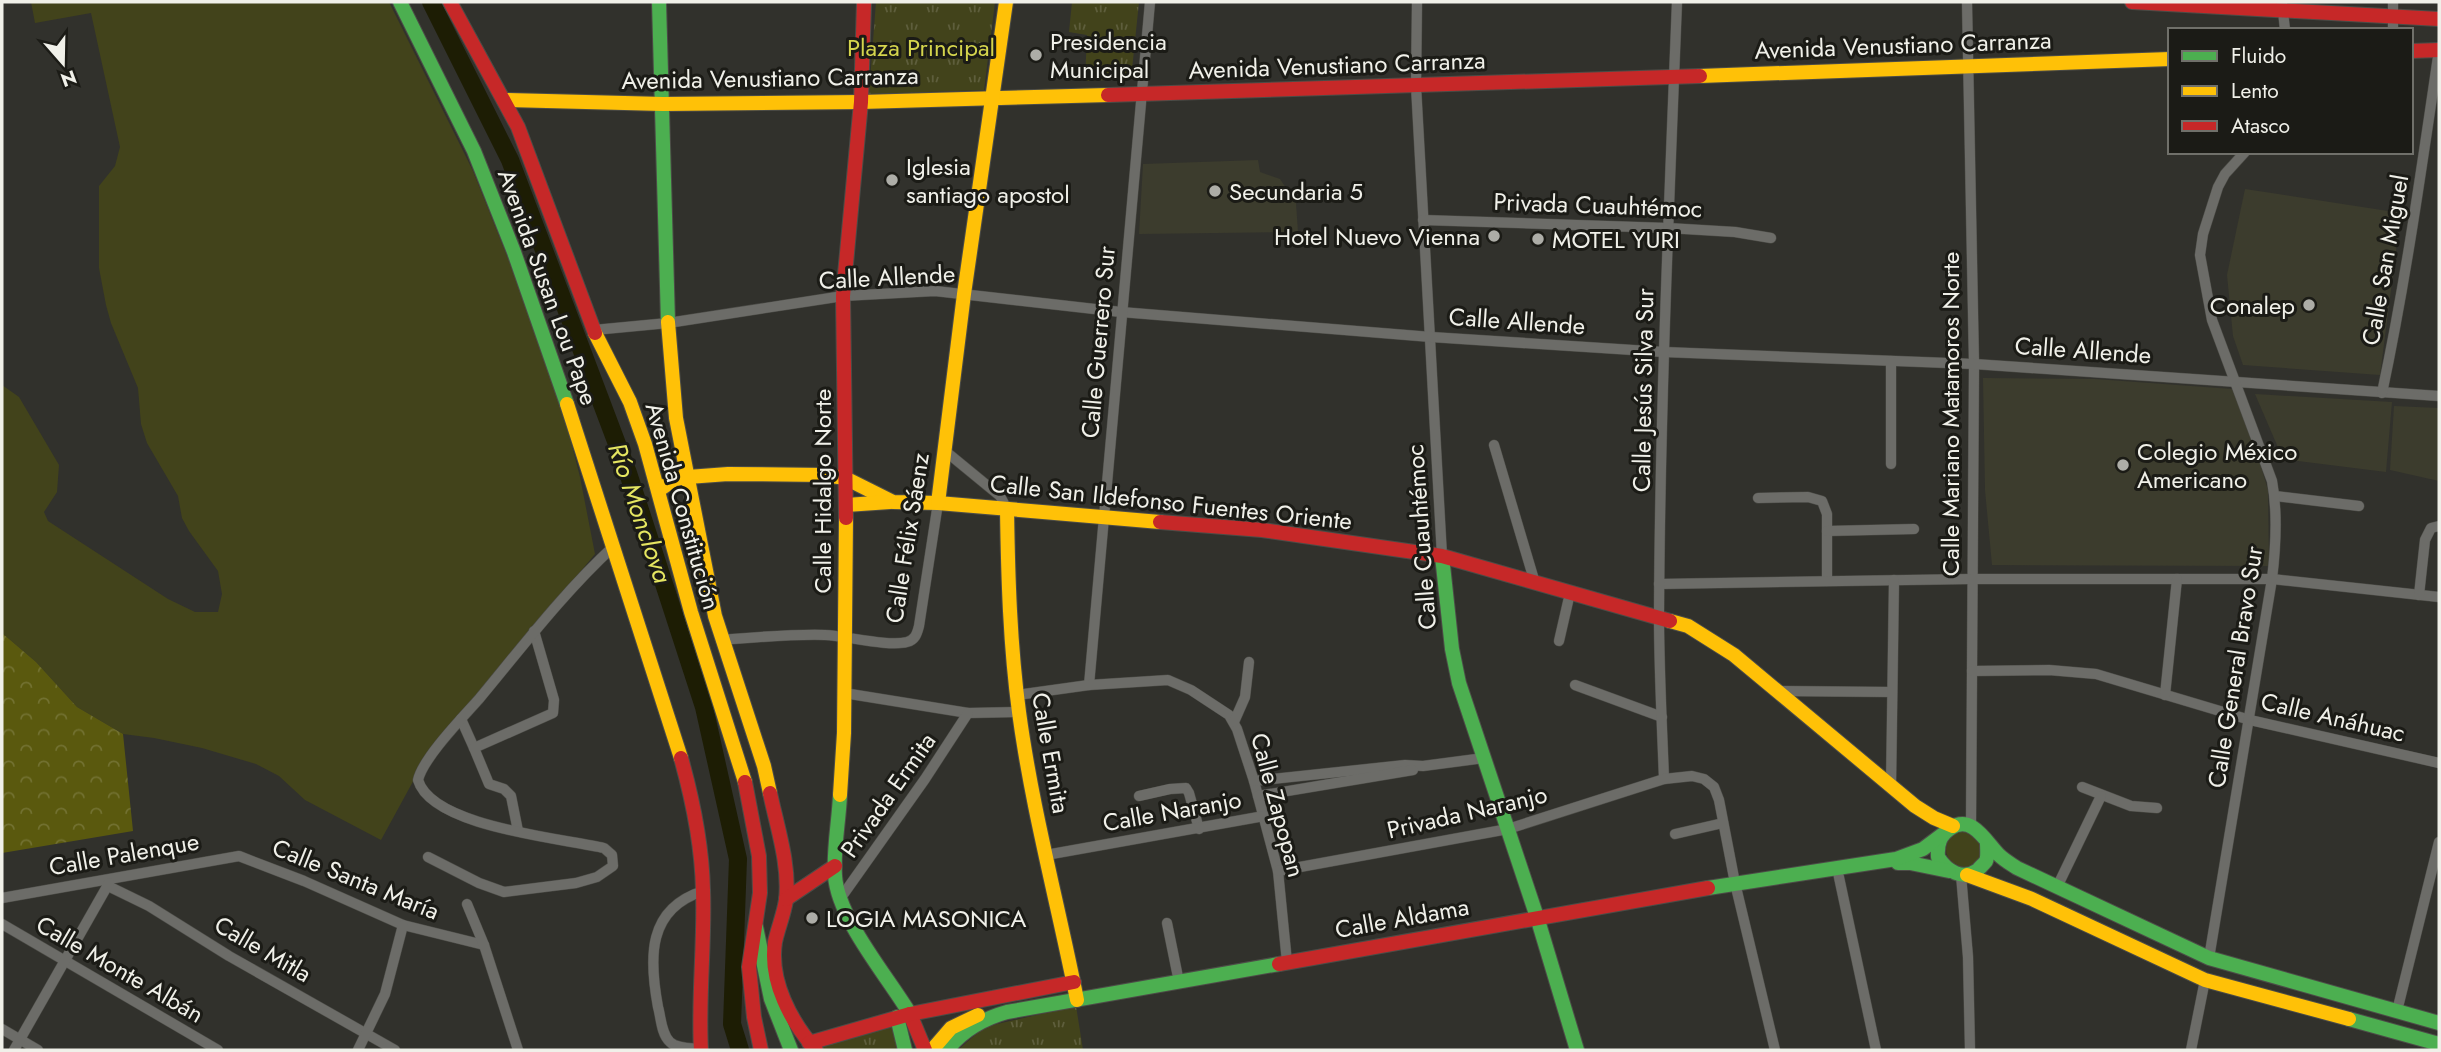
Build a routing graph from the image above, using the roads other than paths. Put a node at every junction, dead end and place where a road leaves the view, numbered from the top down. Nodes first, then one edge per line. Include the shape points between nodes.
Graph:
1 (400, 2) edge
2 (450, 2) edge
3 (659, 2) edge
4 (864, 2) edge
5 (1006, 2) edge
6 (1150, 2) edge
7 (1416, 2) edge
8 (1677, 2) edge
9 (1967, 2) edge
10 (2132, 2) edge
11 (2282, 5) edge
12 (2393, 15) edge
13 (2439, 19) edge
14 (2285, 28) edge
15 (2439, 50) edge
16 (2413, 51) edge
17 (2168, 59) edge
18 (1968, 65) junction
19 (1674, 76) junction
20 (1416, 86) junction
21 (1140, 93) junction
22 (991, 98) junction
23 (505, 100) junction
24 (861, 102) junction
25 (663, 104) junction
26 (2243, 154) edge
27 (1423, 220) junction
28 (1668, 228) junction
29 (1771, 238) dead end
30 (964, 293) junction
31 (844, 296) junction
32 (1121, 312) junction
33 (668, 323) junction
34 (594, 330) junction
35 (1431, 337) junction
36 (1664, 352) junction
37 (1891, 361) junction
38 (1974, 365) junction
39 (2235, 381) junction
40 (2382, 393) junction
41 (2439, 396) edge
42 (1494, 445) dead end
43 (944, 450) junction
44 (1891, 464) dead end
45 (688, 477) junction
46 (845, 478) junction
47 (659, 490) junction
48 (2274, 495) junction
49 (1758, 498) dead end
50 (893, 502) junction
51 (938, 503) junction
52 (846, 505) junction
53 (2359, 506) dead end
54 (1007, 509) junction
55 (1105, 516) junction
56 (2439, 526) edge
57 (1914, 529) dead end
58 (1827, 531) junction
59 (614, 546) junction
60 (1442, 556) junction
61 (1972, 579) junction
62 (2177, 579) junction
63 (2273, 579) junction
64 (1826, 580) junction
65 (1894, 580) junction
66 (1535, 583) junction
67 (1660, 584) junction
68 (1570, 593) junction
69 (2419, 595) junction
70 (2439, 597) edge
71 (1659, 618) junction
72 (534, 631) junction
73 (845, 637) junction
74 (722, 640) junction
75 (1559, 641) dead end
76 (1249, 662) dead end
77 (1972, 671) junction
78 (1089, 685) junction
79 (1576, 685) dead end
80 (1775, 691) junction
81 (1892, 692) junction
82 (844, 693) junction
83 (1017, 695) junction
84 (2165, 695) junction
85 (1019, 712) junction
86 (968, 713) junction
87 (1662, 717) junction
88 (461, 719) junction
89 (2250, 720) junction
90 (1234, 722) junction
91 (474, 748) junction
92 (1484, 758) junction
93 (2439, 763) edge
94 (1423, 766) junction
95 (1664, 779) junction
96 (1254, 781) junction
97 (1891, 787) junction
98 (2082, 788) dead end
99 (1139, 796) dead end
100 (1258, 796) junction
101 (2101, 796) junction
102 (2157, 808) dead end
103 (1264, 816) junction
104 (1723, 823) junction
105 (1971, 826) junction
106 (1199, 828) junction
107 (1507, 829) junction
108 (1948, 830) junction
109 (518, 831) junction
110 (1675, 834) dead end
111 (2439, 842) edge
112 (1987, 843) junction
113 (1046, 855) junction
114 (428, 857) dead end
115 (254, 860) joint
116 (1879, 862) junction
117 (835, 866) junction
118 (1837, 868) junction
119 (1278, 872) junction
120 (1959, 874) junction
121 (109, 883) junction
122 (1735, 883) junction
123 (2057, 887) junction
124 (703, 891) junction
125 (2, 898) edge
126 (786, 899) junction
127 (841, 899) junction
128 (467, 904) dead end
129 (1536, 917) junction
130 (1167, 923) dead end
131 (2, 924) edge
132 (403, 925) junction
133 (755, 928) junction
134 (484, 946) junction
135 (2209, 958) junction
136 (66, 960) junction
137 (1287, 962) junction
138 (2205, 980) junction
139 (1074, 982) junction
140 (1179, 982) junction
141 (1077, 1000) junction
142 (967, 1002) junction
143 (2397, 1011) junction
144 (1007, 1012) junction
145 (904, 1016) junction
146 (2439, 1023) edge
147 (779, 1024) junction
148 (2, 1029) edge
149 (947, 1031) junction
150 (367, 1033) junction
151 (20, 1040) junction
152 (2439, 1044) edge
153 (809, 1048) edge
154 (13, 1050) edge
155 (38, 1050) edge
156 (218, 1050) edge
157 (358, 1050) edge
158 (395, 1050) edge
159 (518, 1050) edge
160 (701, 1050) edge
161 (761, 1050) edge
162 (791, 1050) edge
163 (905, 1050) edge
164 (925, 1050) edge
165 (932, 1050) edge
166 (947, 1050) edge
167 (1577, 1050) edge
168 (1775, 1050) edge
169 (1876, 1050) edge
170 (1970, 1050) edge
171 (2191, 1050) edge

1 - 59 street, Avenida Susan Lou Pape via 495,202
2 - 23 street, Avenida Constitución
3 - 25 street
4 - 24 street, Calle Hidalgo Norte
5 - 22 street, Calle Félix Sáenz
6 - 21 street, Calle Guerrero Sur
7 - 20 street, Calle Cuauhtémoc
8 - 19 street, Calle Jesús Silva Sur
9 - 18 street, Calle Mariano Matamoros Norte
10 - 11 street
11 - 12 street
11 - 14 street
12 - 13 street
15 - 16 street
15 - 40 street, Calle San Miguel
17 - 18 street, Avenida Venustiano Carranza
18 - 19 street, Avenida Venustiano Carranza
18 - 38 street, Calle Mariano Matamoros Norte
19 - 20 street, Avenida Venustiano Carranza
19 - 28 street, Calle Jesús Silva Sur
20 - 21 street, Avenida Venustiano Carranza
20 - 27 street, Calle Cuauhtémoc
21 - 22 street, Avenida Venustiano Carranza
21 - 32 street, Calle Guerrero Sur
22 - 24 street, Avenida Venustiano Carranza
22 - 30 street, Calle Félix Sáenz
23 - 25 street, Avenida Venustiano Carranza
23 - 34 street, Avenida Constitución
24 - 25 street, Avenida Venustiano Carranza
24 - 31 street, Calle Hidalgo Norte
25 - 33 street
26 - 39 street, Calle General Bravo Sur via 2218,187 2200,255 2212,320
27 - 28 street, Privada Cuauhtémoc
27 - 35 street, Calle Cuauhtémoc
28 - 29 street, Privada Cuauhtémoc
28 - 36 street, Calle Jesús Silva Sur
30 - 31 street, Calle Allende
30 - 32 street, Calle Allende
30 - 43 street, Calle Félix Sáenz
31 - 33 street, Calle Allende
31 - 46 street, Calle Hidalgo Norte
32 - 35 street, Calle Allende
32 - 55 street, Calle Guerrero Sur
33 - 34 street, Calle Allende
33 - 45 street via 676,418
34 - 47 street, Avenida Constitución via 634,411
35 - 36 street, Calle Allende
35 - 60 street, Calle Cuauhtémoc
36 - 37 street, Calle Allende
36 - 67 street, Calle Jesús Silva Sur
37 - 38 street, Calle Allende
37 - 44 street
38 - 39 street, Calle Allende
38 - 61 street, Calle Mariano Matamoros Norte
39 - 40 street, Calle Allende
39 - 48 street, Calle General Bravo Sur
40 - 41 street, Calle Allende
42 - 66 street
43 - 51 street, Calle Félix Sáenz
43 - 54 street via 999,496
45 - 46 street, Calle San Ildefonso Fuentes Oriente
45 - 47 street, Calle San Ildefonso Fuentes Oriente via 674,479
45 - 74 street
46 - 50 street, Calle San Ildefonso Fuentes Oriente
46 - 52 street, Calle Hidalgo Norte
47 - 133 street, Avenida Constitución via 691,612 748,794 759,856
48 - 53 street
48 - 63 street, Calle General Bravo Sur
49 - 58 street via 1822,501
50 - 51 street, Calle San Ildefonso Fuentes Oriente
50 - 52 street, Calle San Ildefonso Fuentes Oriente
51 - 54 street, Calle San Ildefonso Fuentes Oriente
51 - 73 street, Calle Félix Sáenz via 915,637 899,643
52 - 73 street, Calle Hidalgo Norte
54 - 55 street, Calle San Ildefonso Fuentes Oriente
54 - 83 street, Calle Ermita
55 - 60 street, Calle San Ildefonso Fuentes Oriente via 1262,530
55 - 78 street, Calle Guerrero Sur
56 - 69 street via 2431,528 2425,540
57 - 58 street
58 - 64 street
59 - 72 street via 576,581
59 - 124 street, Avenida Susan Lou Pape via 678,744
60 - 66 street, Calle San Ildefonso Fuentes Oriente
60 - 92 street, Calle Cuauhtémoc via 1454,660
61 - 62 street
61 - 65 street
61 - 77 street, Calle Mariano Matamoros Norte
62 - 63 street
62 - 84 street
63 - 69 street
63 - 89 street, Calle General Bravo Sur
64 - 65 street
64 - 67 street
65 - 81 street
66 - 68 street, Calle San Ildefonso Fuentes Oriente
67 - 71 street, Calle Jesús Silva Sur
68 - 71 street, Calle San Ildefonso Fuentes Oriente
68 - 75 street
69 - 70 street
71 - 80 street, Calle San Ildefonso Fuentes Oriente via 1707,637
71 - 87 street, Calle Jesús Silva Sur
72 - 88 street
72 - 91 street via 554,713
73 - 74 street, Calle Félix Sáenz via 783,635
73 - 82 street, Calle Hidalgo Norte
74 - 126 street via 764,766 784,860
76 - 90 street via 1245,697
77 - 84 street, Calle Anáhuac via 2096,674
77 - 105 street, Calle Mariano Matamoros Norte
78 - 83 street, Calle Zapopan
78 - 90 street, Calle Zapopan via 1172,680
79 - 87 street
80 - 81 street
80 - 97 street, Calle San Ildefonso Fuentes Oriente
81 - 97 street
82 - 86 street
82 - 117 street, Calle Hidalgo Norte
83 - 85 street, Calle Ermita
84 - 89 street, Calle Anáhuac
85 - 86 street
85 - 113 street, Calle Ermita
86 - 127 street, Privada Ermita
87 - 95 street, Calle Jesús Silva Sur
88 - 91 street
88 - 109 street via 420,773 420,787 438,806
89 - 93 street, Calle Anáhuac
89 - 135 street, Calle General Bravo Sur
90 - 96 street, Calle Zapopan
91 - 109 street via 485,778 511,796
92 - 94 street
92 - 107 street, Calle Cuauhtémoc
94 - 96 street
94 - 100 street
95 - 104 street, Privada Naranjo via 1704,779 1714,787
95 - 107 street, Privada Naranjo
96 - 100 street, Calle Zapopan
97 - 108 street, Calle San Ildefonso Fuentes Oriente
98 - 101 street
99 - 106 street via 1184,788 1189,791
100 - 103 street, Calle Zapopan
101 - 102 street
101 - 123 street
103 - 106 street, Calle Naranjo
103 - 119 street, Calle Zapopan
104 - 110 street
104 - 122 street
105 - 108 street
105 - 112 street via 1982,832
106 - 113 street, Calle Naranjo
107 - 119 street, Privada Naranjo
107 - 129 street, Calle Cuauhtémoc
108 - 116 street, Calle Aldama via 1913,854
108 - 120 street via 1937,851 1941,863
109 - 114 street via 604,848 612,855 613,866 576,883 504,892
111 - 143 street
112 - 120 street via 1983,866
112 - 123 street via 2003,859
113 - 139 street, Calle Ermita
115 - 121 street, Calle Palenque via 232,856
115 - 132 street, Calle Santa María
116 - 118 street, Calle Aldama
116 - 120 street, Calle Aldama via 1910,863
117 - 126 street
117 - 127 street, Calle Hidalgo Norte
118 - 122 street, Calle Aldama
118 - 169 street
119 - 137 street, Calle Zapopan
120 - 138 street, Calle Aldama via 2032,899
120 - 170 street via 1968,957
121 - 125 street, Calle Palenque
121 - 136 street
121 - 150 street, Calle Mitla
122 - 129 street, Calle Aldama
122 - 168 street
123 - 135 street
124 - 160 street, Avenida Susan Lou Pape
124 - 160 street via 671,908 655,933 653,953 666,1036 676,1046
126 - 153 street via 774,964 789,1012
127 - 145 street, Calle Hidalgo Norte
128 - 134 street
129 - 137 street, Calle Aldama
129 - 167 street, Calle Cuauhtémoc
130 - 140 street
131 - 136 street, Calle Monte Albán
132 - 134 street, Calle Santa María
132 - 150 street via 385,994
133 - 147 street
133 - 161 street, Avenida Constitución via 749,967
134 - 159 street
135 - 143 street
136 - 151 street
136 - 156 street, Calle Monte Albán
137 - 140 street, Calle Aldama
138 - 152 street, Calle Aldama
138 - 171 street
139 - 141 street, Calle Ermita
139 - 142 street
140 - 141 street, Calle Aldama
141 - 144 street, Calle Aldama
142 - 145 street
142 - 149 street
143 - 146 street
144 - 149 street via 974,1016
144 - 166 street, Calle Aldama via 976,1023
145 - 153 street
145 - 163 street
145 - 164 street
147 - 153 street
147 - 162 street
148 - 151 street
149 - 165 street
150 - 157 street
150 - 158 street, Calle Mitla
151 - 154 street
151 - 155 street

